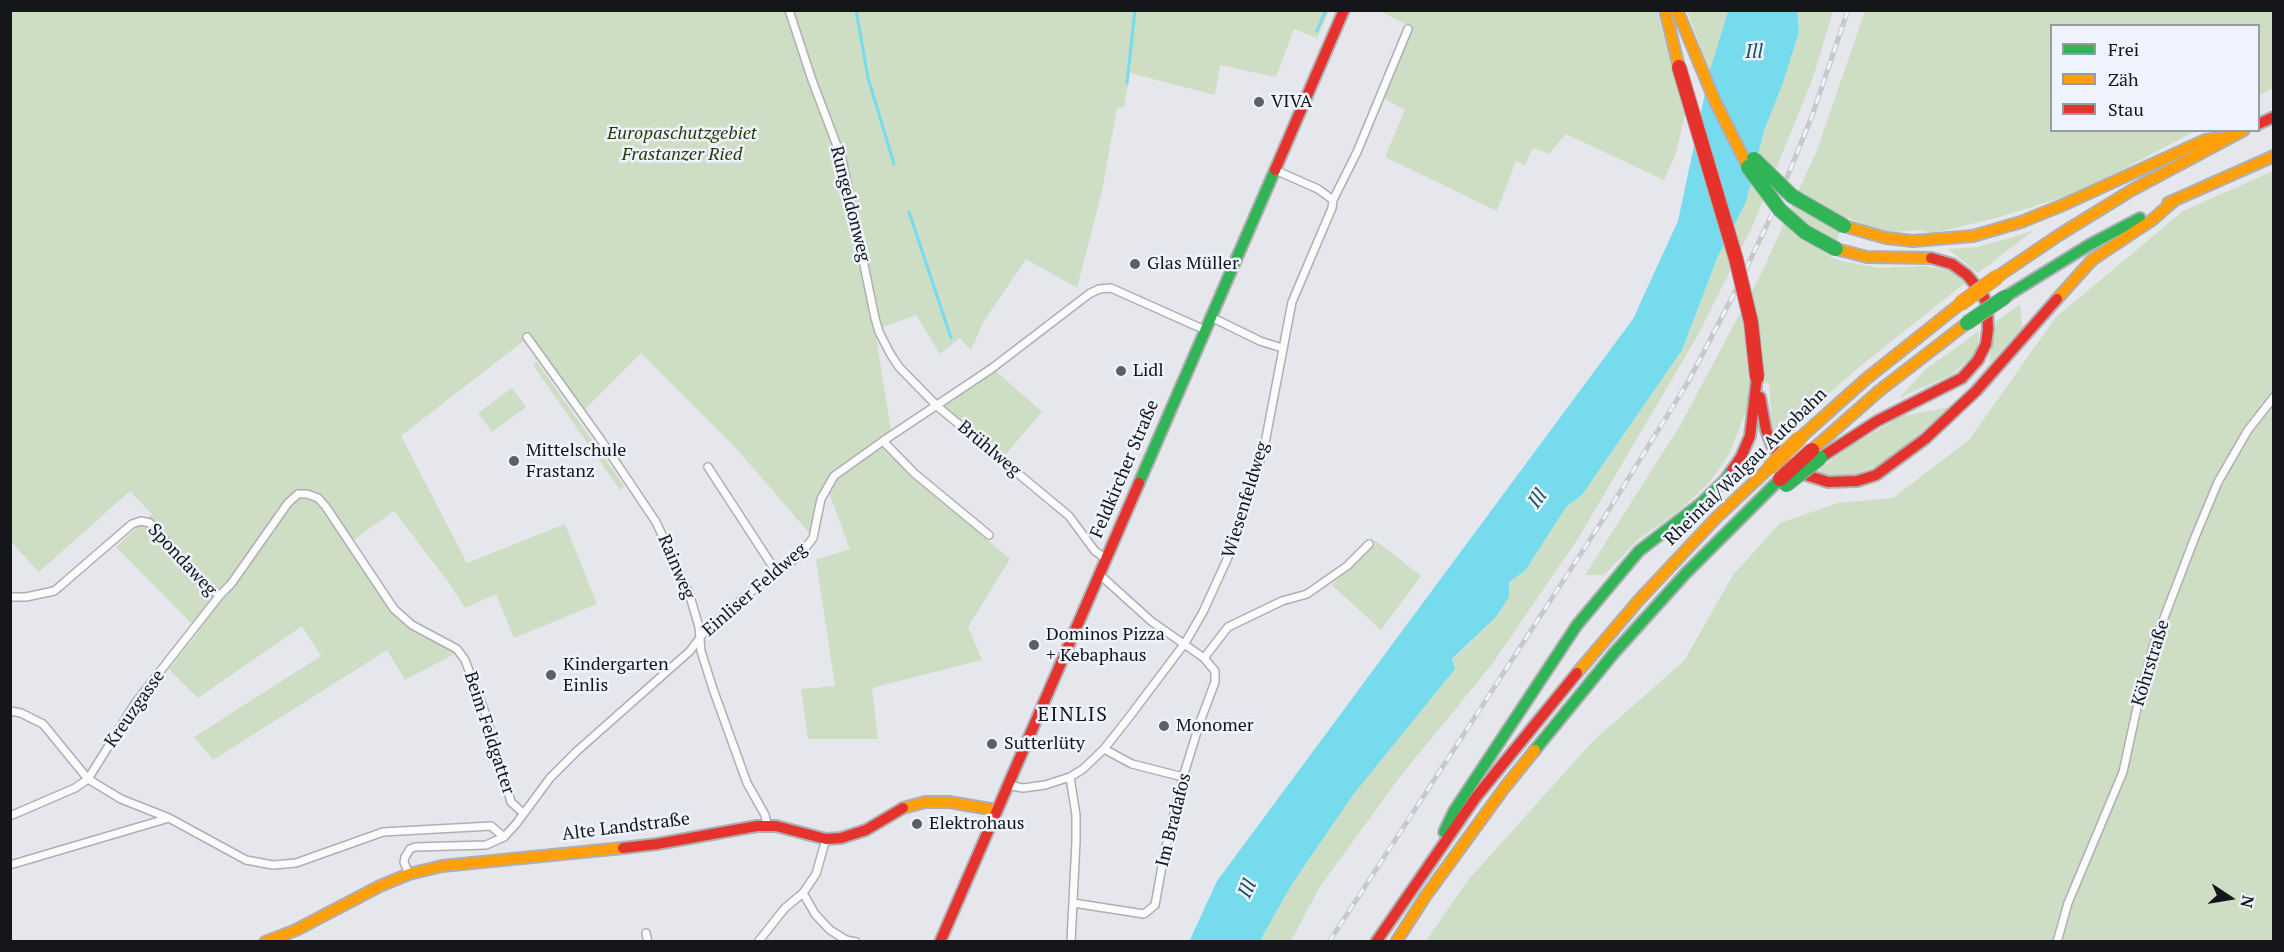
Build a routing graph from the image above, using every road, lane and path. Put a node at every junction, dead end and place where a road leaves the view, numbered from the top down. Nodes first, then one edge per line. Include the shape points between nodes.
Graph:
1 (789, 10) edge
2 (1344, 10) edge
3 (1665, 10) edge
4 (1677, 10) edge
5 (1407, 29) dead end
6 (2274, 117) edge
7 (2260, 124) edge
8 (2240, 132) edge
9 (1733, 135) junction
10 (2229, 137) junction
11 (2274, 156) edge
12 (1275, 170) junction
13 (1333, 200) junction
14 (2175, 200) junction
15 (1208, 323) junction
16 (879, 332) joint
17 (527, 337) dead end
18 (1281, 348) junction
19 (1757, 377) junction
20 (2274, 397) edge
21 (938, 406) junction
22 (883, 441) junction
23 (1816, 454) junction
24 (708, 467) dead end
25 (989, 535) dead end
26 (1369, 544) dead end
27 (1106, 559) junction
28 (777, 573) junction
29 (1100, 574) junction
30 (220, 595) junction
31 (10, 597) edge
32 (699, 639) junction
33 (185, 640) joint
34 (1185, 643) junction
35 (1204, 658) junction
36 (10, 711) edge
37 (1104, 749) junction
38 (1070, 777) junction
39 (1183, 777) junction
40 (88, 779) junction
41 (1007, 785) junction
42 (996, 810) junction
43 (523, 813) junction
44 (10, 816) edge
45 (169, 818) junction
46 (767, 825) junction
47 (504, 837) junction
48 (826, 839) junction
49 (10, 865) edge
50 (1428, 865) junction
51 (409, 874) junction
52 (803, 893) junction
53 (1073, 903) junction
54 (646, 933) dead end
55 (288, 938) edge
56 (265, 942) edge
57 (648, 942) edge
58 (758, 942) edge
59 (856, 942) edge
60 (940, 942) edge
61 (1071, 942) edge
62 (1376, 942) edge
63 (1396, 942) edge
64 (2057, 942) edge

1 - 16 street, Rungeldonweg via 846,171
2 - 12 main road, Feldkircher Straße
3 - 19 main road, bridge via 1736,259
4 - 9 main road
5 - 13 street, Wiesenfeldweg via 1361,143
6 - 7 main road
8 - 10 main road, Rheintal/Walgau Autobahn
9 - 10 main road, bridge via 1772,179 1829,219 1886,238 1913,241 1973,237 2021,222 2205,140
9 - 23 main road, bridge via 1748,167 1780,210 1805,232 1836,249 1867,257 1929,257 1952,264 1967,275 1987,305 1986,344 1962,378
10 - 50 main road, Rheintal/Walgau Autobahn, bridge via 2132,190 1997,277 1866,379 1800,438 1716,518 1639,600 1476,797
11 - 14 main road, Rheintal/Walgau Autobahn
12 - 13 street
12 - 15 main road, Feldkircher Straße
13 - 18 street, Wiesenfeldweg via 1292,302
14 - 19 main road via 2092,260 1976,391 1876,476 1827,482 1785,463 1772,447 1766,430
14 - 23 main road, Rheintal/Walgau Autobahn, bridge via 2089,245 1967,323 1879,391
15 - 18 street
15 - 21 street, Einliser Feldweg via 1111,288 1099,289
15 - 27 main road, Feldkircher Straße
16 - 21 street, Brühlweg via 899,368
17 - 32 street, Rainweg via 656,522 689,593
18 - 34 street, Wiesenfeldweg via 1251,492 1216,587
19 - 50 main road via 1750,436 1741,457 1700,504 1639,551 1577,625 1454,811
20 - 64 street, Köhrstraße via 2248,430 2218,482 2195,537 2154,644 2123,772 2068,903
21 - 22 street, Einliser Feldweg
21 - 27 street, Brühlweg via 1069,516
22 - 25 street via 914,473
22 - 28 street, Einliser Feldweg via 834,476 821,499 813,538 799,556
23 - 63 main road, Rheintal/Walgau Autobahn, bridge via 1759,499 1630,635 1562,715 1466,840
24 - 28 street
26 - 35 street via 1347,566 1307,594 1282,601 1227,627
27 - 29 main road, Feldkircher Straße
28 - 32 street, Einliser Feldweg
29 - 34 street via 1152,621
29 - 41 main road, Feldkircher Straße
30 - 31 street, Spondaweg via 206,587 150,523 141,521 132,524 59,587 26,597
30 - 33 street, Spondaweg
30 - 43 street, Beim Feldgatter via 288,503 298,494 318,498 394,609 412,625 457,649 465,660 486,715 511,802
32 - 43 street, Einliser Feldweg via 553,774
32 - 46 street, Rainweg via 736,755
33 - 40 street, Kreuzgasse via 136,702
34 - 35 street, Im Bradafos
34 - 37 street, Wiesenfeldweg
35 - 39 street, Im Bradafos via 1215,671 1215,682
36 - 40 street via 43,724
37 - 38 street, Wiesenfeldweg
37 - 39 street via 1132,764
38 - 41 street, Wiesenfeldweg via 1027,788
38 - 53 street via 1076,832
39 - 53 street, Im Bradafos via 1155,905 1144,914
40 - 44 street
40 - 45 street via 121,799
41 - 42 main road, Feldkircher Straße
42 - 48 main road, Alte Landstraße via 925,802 901,809 853,836
42 - 60 main road, Feldkircher Straße
43 - 47 street, Einliser Feldweg
45 - 47 street via 260,864 296,863 383,832 491,826
45 - 49 street
46 - 48 main road, Alte Landstraße
46 - 51 main road, Alte Landstraße via 657,844 442,866
47 - 51 street via 486,845 415,847 405,857
48 - 52 street via 816,874
50 - 62 main road, Rheintal/Walgau Autobahn
51 - 55 main road, Alte Landstraße
52 - 58 street via 785,908
52 - 59 street via 830,930
53 - 61 street
54 - 57 street
55 - 56 main road, Alte Landstraße

